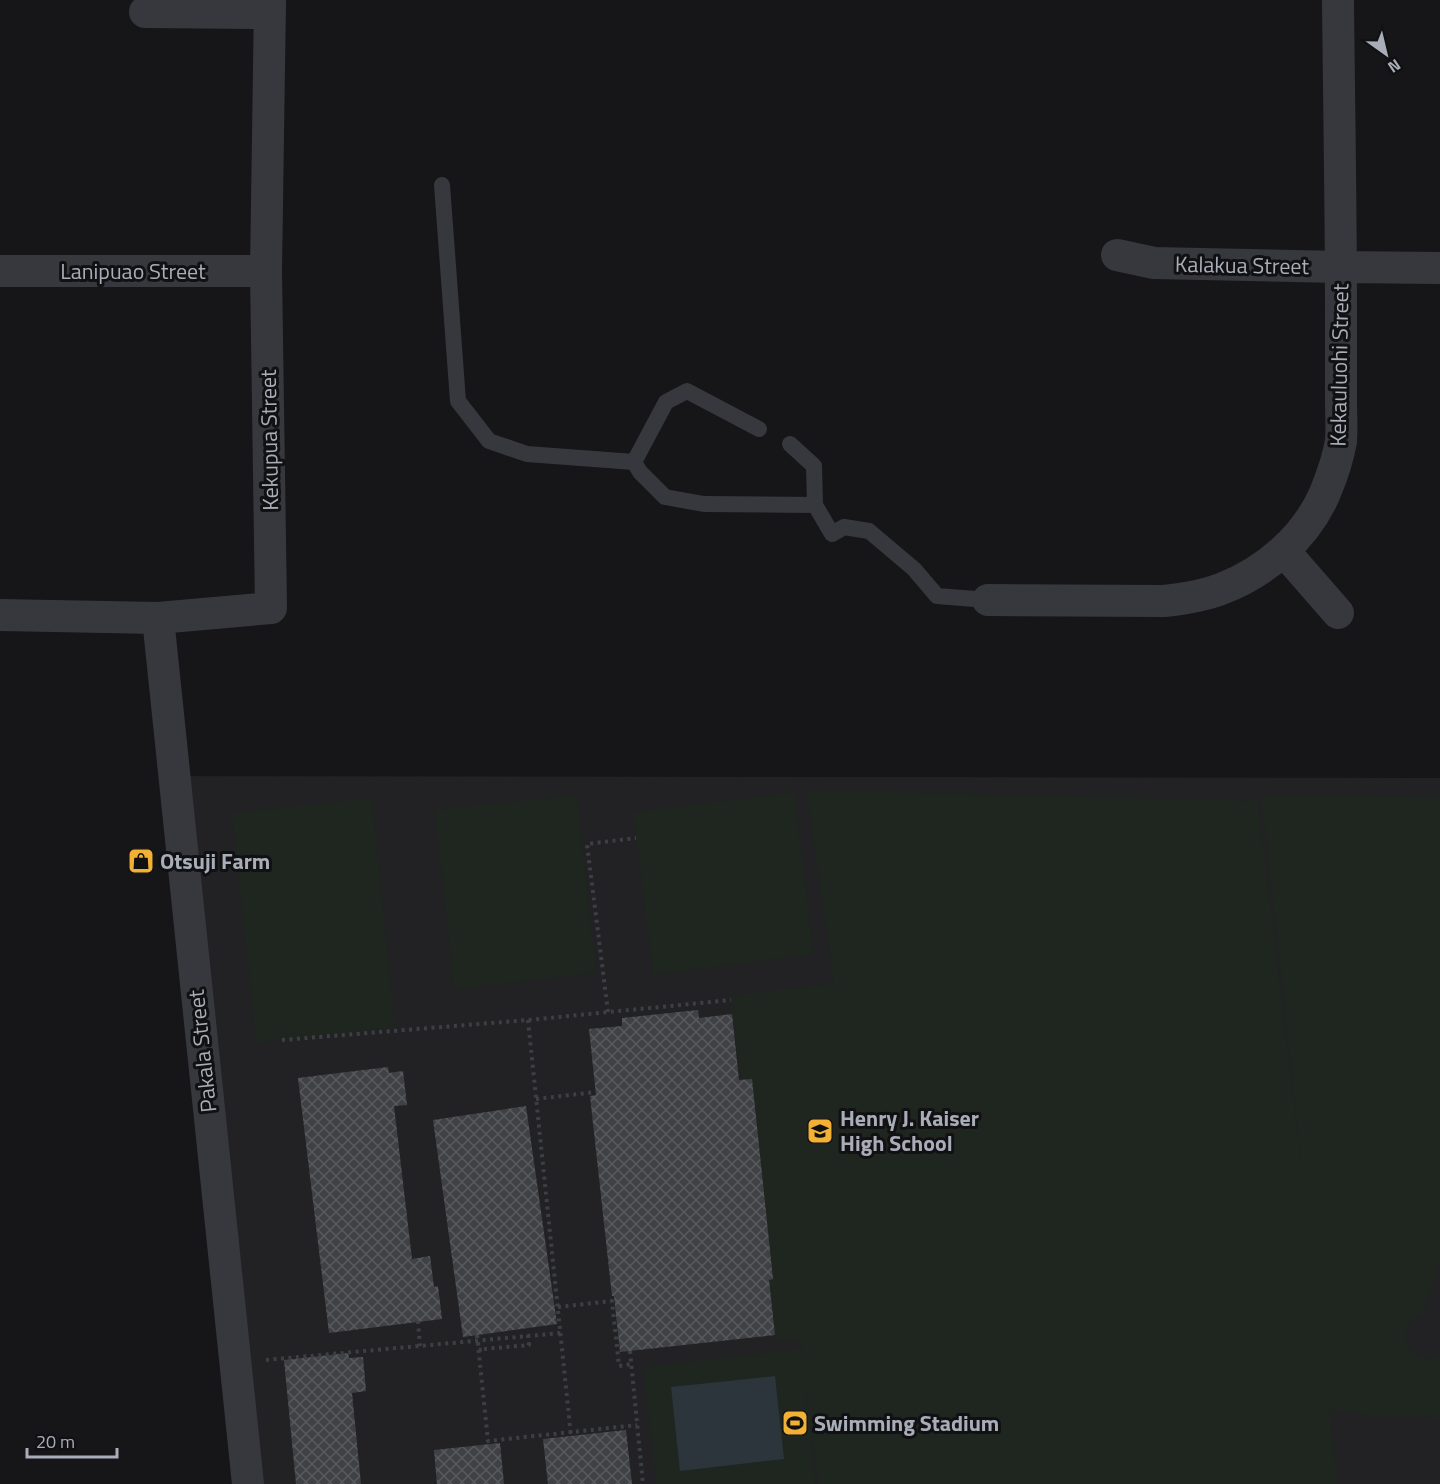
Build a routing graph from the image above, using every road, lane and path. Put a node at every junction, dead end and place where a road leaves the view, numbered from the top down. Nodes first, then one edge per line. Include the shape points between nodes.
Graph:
1 (1338, 0) edge
2 (270, 7) edge
3 (145, 12) dead end
4 (442, 185) dead end
5 (1117, 255) dead end
6 (1341, 267) junction
7 (1440, 268) edge
8 (0, 271) edge
9 (266, 271) junction
10 (759, 429) dead end
11 (790, 444) dead end
12 (634, 462) junction
13 (815, 505) junction
14 (1284, 551) junction
15 (988, 600) joint
16 (1338, 613) dead end
17 (0, 615) edge
18 (158, 618) junction
19 (636, 838) dead end
20 (730, 1000) dead end
21 (608, 1012) junction
22 (528, 1020) junction
23 (282, 1040) dead end
24 (596, 1092) dead end
25 (536, 1099) junction
26 (558, 1307) junction
27 (418, 1322) dead end
28 (561, 1332) junction
29 (528, 1335) junction
30 (477, 1338) junction
31 (420, 1346) junction
32 (481, 1349) junction
33 (630, 1351) dead end
34 (275, 1359) dead end
35 (631, 1364) junction
36 (637, 1425) junction
37 (571, 1434) junction
38 (248, 1484) edge
39 (643, 1484) edge

1 - 6 street, Kekauluohi Street
2 - 3 street
2 - 9 street, Kekupua Street
4 - 12 lane via 458,401 489,441 527,454
5 - 6 street, Kalakua Street via 1154,263
6 - 7 street, Kalakua Street
6 - 14 street, Kekauluohi Street via 1341,440 1324,495 1310,520
8 - 9 street, Lanipuao Street
9 - 18 street, Kekupua Street via 271,608
10 - 12 lane via 687,391 666,402
11 - 13 lane via 814,466
12 - 13 lane via 665,497 704,504
13 - 15 lane via 832,534 844,527 869,531 914,569 937,596
14 - 15 street, Kekauluohi Street via 1247,578 1193,597 1164,601
14 - 16 street
17 - 18 street, Kekupua Street
18 - 38 street, Pakala Street
19 - 21 path via 587,844
20 - 21 path
21 - 22 path
22 - 23 path
22 - 25 path
24 - 25 path
25 - 26 path
26 - 28 path
26 - 35 path via 612,1301 619,1366
27 - 31 path
28 - 29 path
28 - 37 path
29 - 30 path
29 - 32 path via 529,1345
30 - 31 path
30 - 32 path, bridge
31 - 34 path
32 - 37 path via 489,1441
33 - 35 path
35 - 36 path
36 - 37 path
36 - 39 path

